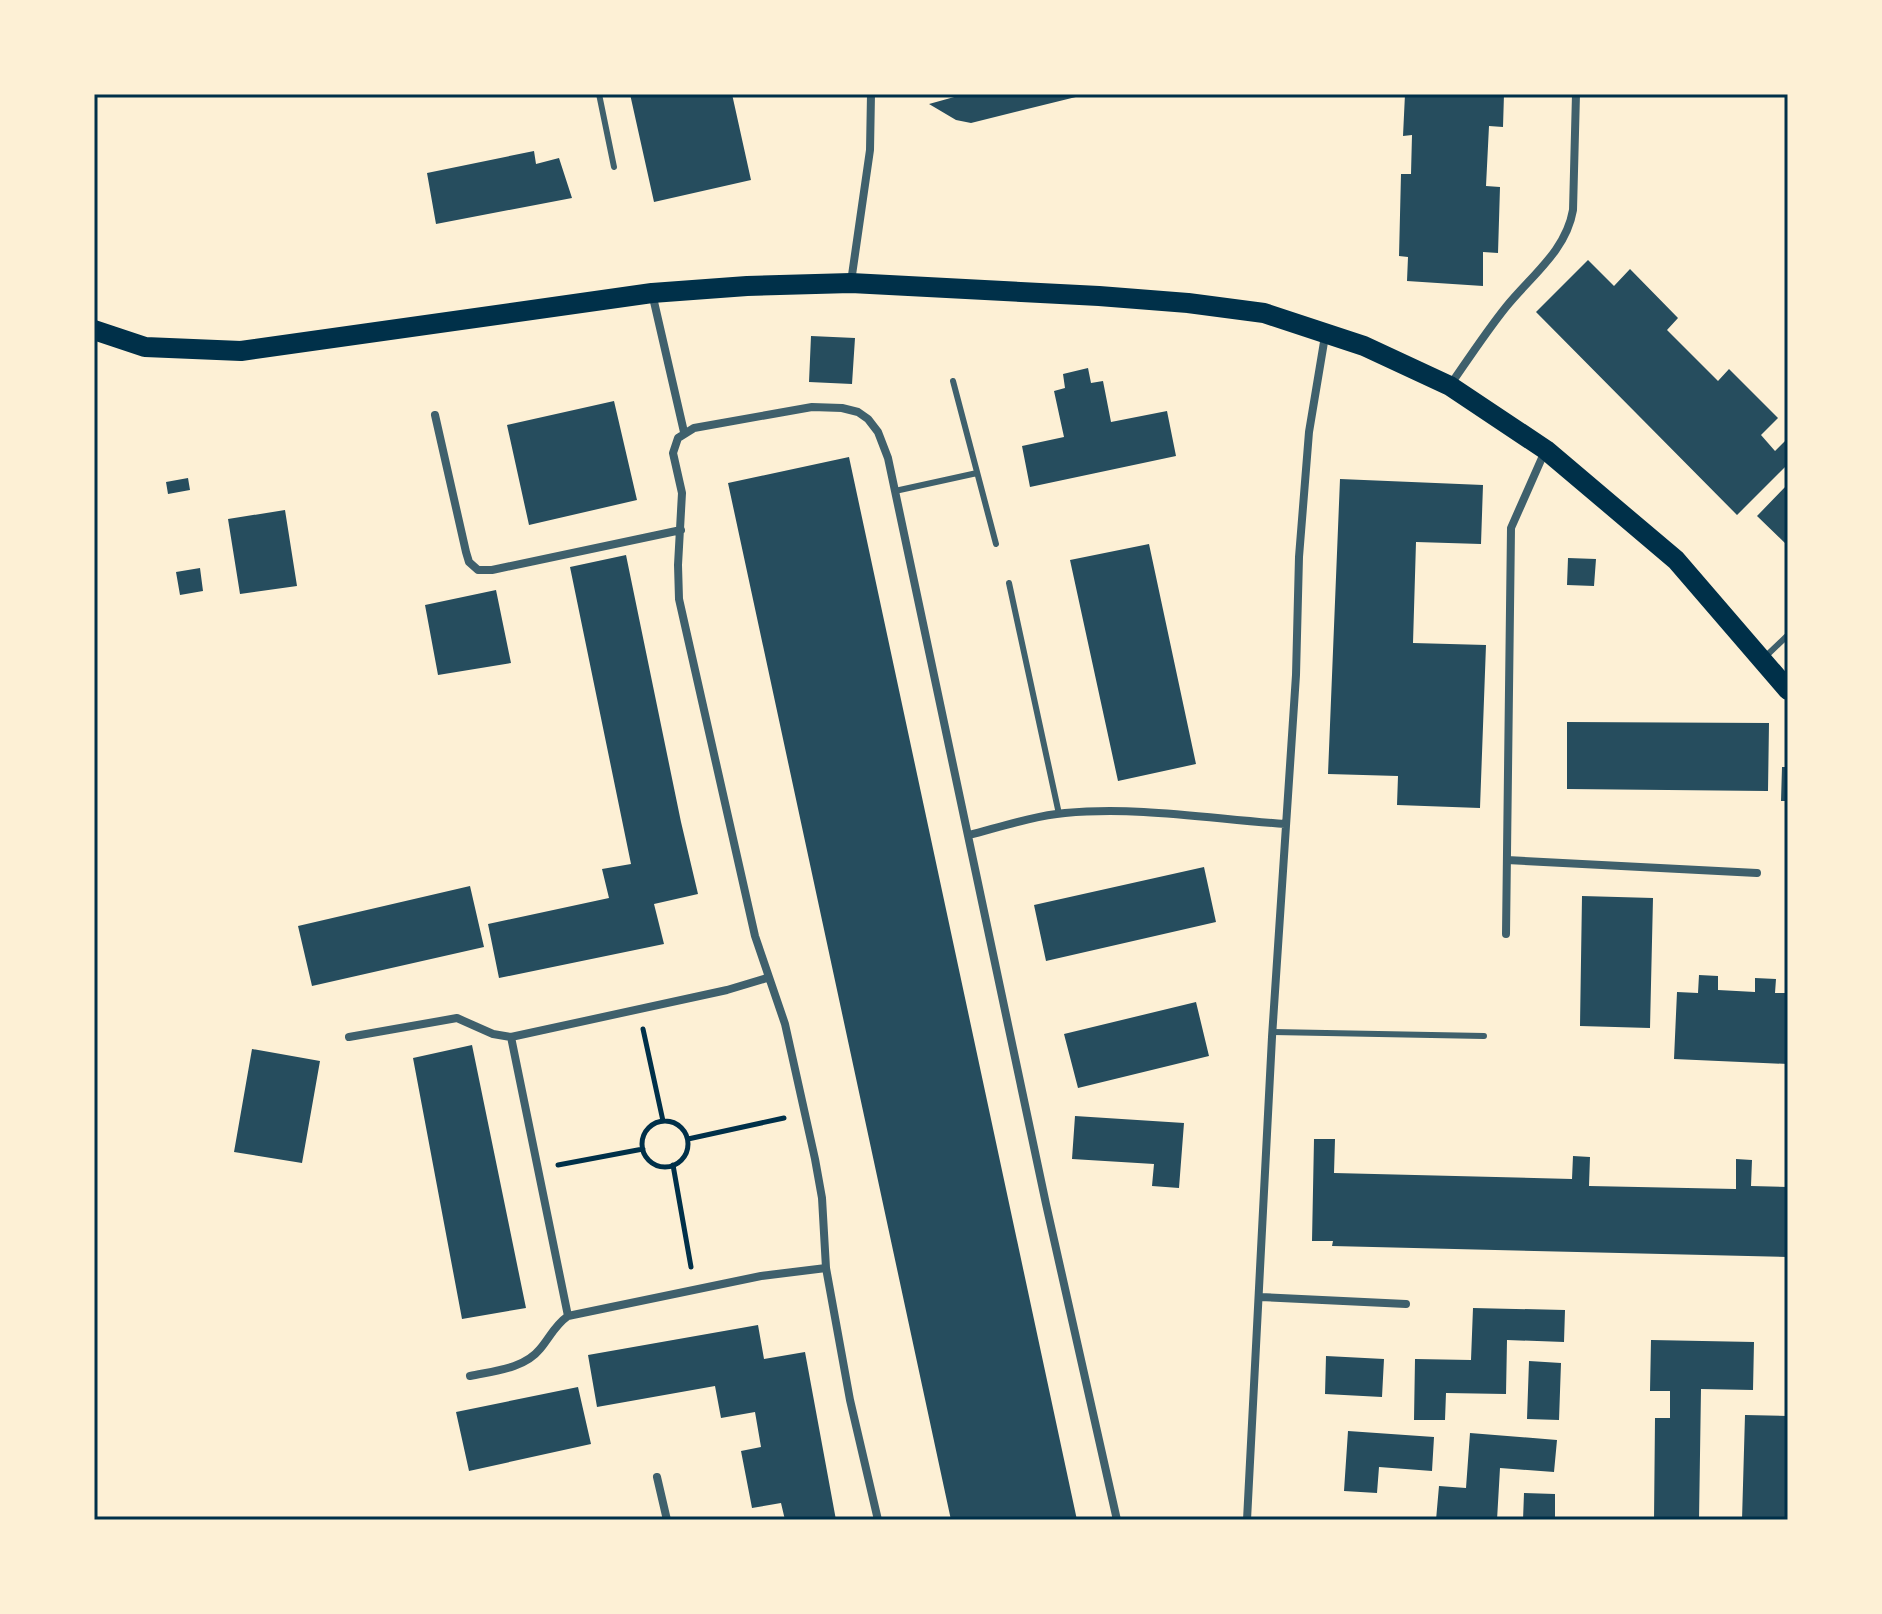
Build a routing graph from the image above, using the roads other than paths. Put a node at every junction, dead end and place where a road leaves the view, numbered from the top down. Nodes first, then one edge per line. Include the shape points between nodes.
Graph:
1 (599, 94) edge
2 (871, 94) edge
3 (1576, 94) edge
4 (614, 167) dead end
5 (851, 283) junction
6 (652, 293) junction
7 (94, 330) edge
8 (1326, 332) junction
9 (953, 381) dead end
10 (1450, 386) junction
11 (435, 415) dead end
12 (684, 432) junction
13 (1546, 450) junction
14 (977, 473) junction
15 (895, 491) junction
16 (681, 530) junction
17 (996, 544) dead end
18 (1009, 583) dead end
19 (1788, 635) edge
20 (1762, 660) junction
21 (1788, 690) edge
22 (1059, 814) junction
23 (1285, 824) junction
24 (969, 835) junction
25 (1507, 860) junction
26 (1757, 873) dead end
27 (1506, 934) dead end
28 (767, 978) junction
29 (1273, 1032) junction
30 (1484, 1036) dead end
31 (349, 1037) dead end
32 (511, 1037) junction
33 (826, 1268) junction
34 (1260, 1297) junction
35 (1406, 1304) dead end
36 (568, 1316) junction
37 (470, 1376) dead end
38 (657, 1477) dead end
39 (667, 1520) edge
40 (878, 1520) edge
41 (1117, 1520) edge
42 (1247, 1520) edge

1 - 4 lane
2 - 5 street via 870,150
3 - 10 street via 1570,228
5 - 6 main road
5 - 8 main road via 1188,303 1264,313
6 - 7 main road via 241,351 145,347
6 - 12 street
8 - 10 main road
8 - 23 street via 1309,432
9 - 14 lane
10 - 13 main road
11 - 16 street via 466,552 478,570
12 - 15 street via 812,407 858,412 878,432
12 - 16 street via 673,453 682,493
13 - 20 main road via 1676,560
13 - 25 street via 1511,528
14 - 15 lane
14 - 17 lane
15 - 24 street
16 - 28 street via 677,587 682,617
18 - 22 lane
19 - 20 lane
20 - 21 main road
22 - 23 street via 1125,812
22 - 24 street
23 - 29 street
24 - 41 street
25 - 26 street
25 - 27 street
28 - 32 street
28 - 33 street via 785,1024 820,1186
29 - 30 lane
29 - 34 street
31 - 32 street via 457,1018
32 - 36 street
33 - 36 street via 761,1276
33 - 40 street
34 - 35 street
34 - 42 street
36 - 37 street via 526,1361
38 - 39 street

